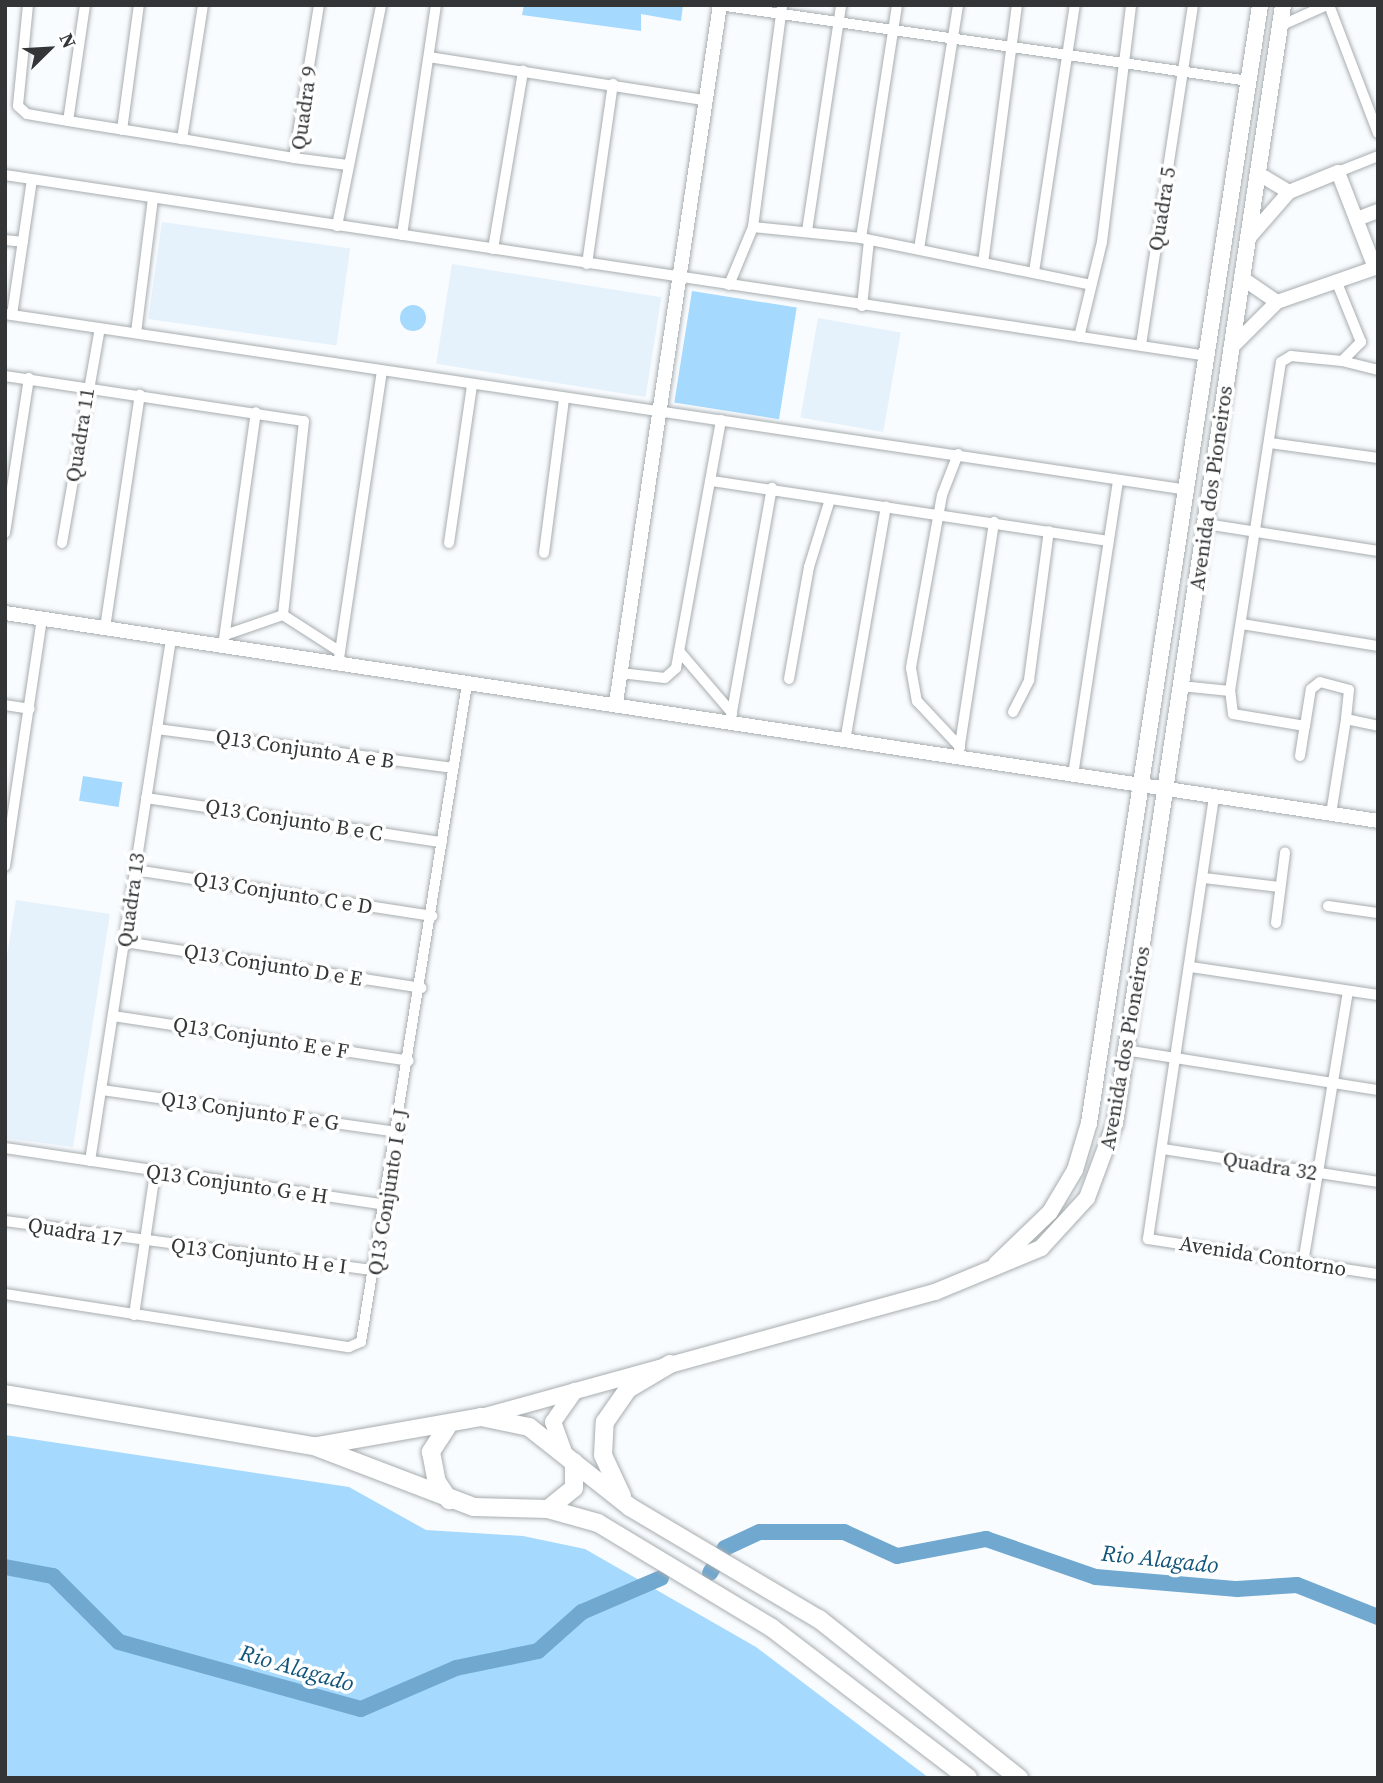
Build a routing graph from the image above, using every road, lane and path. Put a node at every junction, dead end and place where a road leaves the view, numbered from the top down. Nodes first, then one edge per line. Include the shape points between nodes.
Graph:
1 (28, 5) edge
2 (85, 5) edge
3 (139, 5) edge
4 (203, 5) edge
5 (319, 5) edge
6 (381, 5) edge
7 (436, 5) edge
8 (720, 5) edge
9 (841, 5) edge
10 (897, 5) edge
11 (958, 5) edge
12 (1017, 5) edge
13 (1075, 5) edge
14 (1131, 5) edge
15 (1193, 5) edge
16 (1260, 5) edge
17 (1283, 5) edge
18 (1328, 5) edge
19 (781, 8) edge
20 (838, 19) junction
21 (1280, 26) junction
22 (892, 28) junction
23 (953, 38) junction
24 (1011, 46) junction
25 (1068, 55) junction
26 (429, 57) junction
27 (1122, 64) junction
28 (523, 71) junction
29 (1183, 74) junction
30 (1249, 81) junction
31 (613, 84) junction
32 (705, 100) junction
33 (68, 121) junction
34 (122, 130) junction
35 (1378, 133) edge
36 (182, 139) junction
37 (1378, 156) edge
38 (294, 158) junction
39 (348, 165) junction
40 (1338, 173) junction
41 (1259, 174) junction
42 (5, 175) edge
43 (32, 179) junction
44 (1289, 192) junction
45 (153, 198) junction
46 (1378, 211) edge
47 (1357, 219) junction
48 (337, 226) junction
49 (753, 228) junction
50 (807, 231) junction
51 (402, 234) junction
52 (865, 239) junction
53 (5, 240) edge
54 (1248, 240) junction
55 (23, 242) junction
56 (493, 249) junction
57 (919, 249) junction
58 (983, 263) junction
59 (587, 264) junction
60 (1376, 267) edge
61 (1034, 272) junction
62 (679, 277) junction
63 (1219, 283) junction
64 (1337, 283) junction
65 (729, 285) junction
66 (1091, 285) junction
67 (1241, 286) junction
68 (1277, 302) junction
69 (862, 306) junction
70 (9, 314) edge
71 (100, 328) junction
72 (136, 333) junction
73 (1079, 337) junction
74 (1141, 345) junction
75 (1232, 348) junction
76 (1208, 356) junction
77 (1342, 361) junction
78 (1378, 370) edge
79 (382, 372) junction
80 (5, 376) edge
81 (29, 378) junction
82 (88, 385) junction
83 (472, 385) junction
84 (140, 395) junction
85 (564, 398) junction
86 (256, 412) junction
87 (657, 414) junction
88 (721, 420) junction
89 (1270, 443) junction
90 (958, 454) junction
91 (1378, 458) edge
92 (712, 481) junction
93 (1118, 481) junction
94 (772, 488) junction
95 (1189, 490) junction
96 (830, 499) junction
97 (886, 507) junction
98 (938, 514) junction
99 (994, 522) junction
100 (1206, 524) junction
101 (1049, 531) junction
102 (5, 533) edge
103 (1258, 534) junction
104 (1108, 541) junction
105 (449, 542) dead end
106 (62, 543) dead end
107 (1378, 551) edge
108 (544, 553) dead end
109 (1171, 609) junction
110 (5, 613) edge
111 (283, 615) junction
112 (43, 619) junction
113 (1191, 622) junction
114 (1242, 624) junction
115 (105, 628) junction
116 (1168, 629) junction
117 (171, 639) junction
118 (224, 641) junction
119 (1378, 646) edge
120 (679, 651) junction
121 (338, 658) junction
122 (620, 673) junction
123 (789, 679) dead end
124 (467, 684) junction
125 (1181, 686) junction
126 (1230, 691) junction
127 (615, 703) junction
128 (5, 705) edge
129 (30, 709) junction
130 (1013, 712) dead end
131 (731, 718) junction
132 (1346, 719) junction
133 (1305, 726) junction
134 (1378, 726) edge
135 (157, 729) junction
136 (845, 741) junction
137 (959, 752) junction
138 (1300, 756) dead end
139 (453, 768) junction
140 (1073, 775) junction
141 (5, 778) edge
142 (19, 780) junction
143 (1142, 785) junction
144 (1167, 788) junction
145 (1214, 797) junction
146 (146, 798) junction
147 (1331, 814) junction
148 (1378, 821) edge
149 (442, 842) junction
150 (6, 851) edge
151 (1285, 853) dead end
152 (5, 866) edge
153 (135, 870) junction
154 (1204, 878) junction
155 (1279, 887) junction
156 (1328, 906) dead end
157 (1378, 913) edge
158 (432, 916) junction
159 (1122, 919) junction
160 (1276, 923) dead end
161 (1146, 925) junction
162 (125, 942) junction
163 (1191, 967) junction
164 (421, 988) junction
165 (1348, 992) junction
166 (1378, 995) edge
167 (113, 1016) junction
168 (1125, 1050) junction
169 (1177, 1058) junction
170 (409, 1061) junction
171 (1334, 1083) junction
172 (102, 1090) junction
173 (1378, 1090) edge
174 (398, 1132) junction
175 (5, 1148) edge
176 (1163, 1149) junction
177 (90, 1161) junction
178 (1075, 1170) junction
179 (155, 1172) junction
180 (1320, 1174) junction
181 (1099, 1177) junction
182 (1378, 1182) edge
183 (385, 1205) junction
184 (5, 1221) edge
185 (144, 1242) junction
186 (1303, 1263) junction
187 (374, 1270) junction
188 (986, 1272) junction
189 (1378, 1274) edge
190 (5, 1294) edge
191 (134, 1315) junction
192 (670, 1364) junction
193 (5, 1388) edge
194 (575, 1390) junction
195 (5, 1394) edge
196 (28, 1398) junction
197 (481, 1416) junction
198 (447, 1427) junction
199 (314, 1447) junction
200 (569, 1457) junction
201 (449, 1500) junction
202 (631, 1507) junction
203 (548, 1509) junction
204 (968, 1778) edge
205 (1019, 1778) edge

1 - 33 street via 18,106 27,114
2 - 33 street
3 - 34 street
4 - 36 street
5 - 38 street, Quadra 9
6 - 39 street
7 - 26 street
8 - 19 street
8 - 32 street
9 - 20 street
10 - 22 street
11 - 23 street
12 - 24 street
13 - 25 street
14 - 27 street
15 - 29 street, Quadra 5
16 - 30 main road, Avenida dos Pioneiros
17 - 21 main road, Avenida dos Pioneiros
18 - 21 street
18 - 35 street
19 - 20 street
19 - 49 street
20 - 22 street
20 - 50 street
21 - 41 main road, Avenida dos Pioneiros
22 - 23 street
22 - 52 street
23 - 24 street
23 - 57 street
24 - 25 street
24 - 58 street
25 - 27 street
25 - 61 street
26 - 28 street
26 - 51 street
27 - 29 street
27 - 66 street
28 - 31 street
28 - 56 street
29 - 30 street
29 - 74 street, Quadra 5
30 - 63 main road, Avenida dos Pioneiros
31 - 32 street
31 - 59 street
32 - 62 street
33 - 34 street
34 - 36 street
36 - 38 street
37 - 40 street
38 - 39 street, Quadra 9
39 - 48 street
40 - 44 street
40 - 47 street
41 - 44 street
41 - 54 main road, Avenida dos Pioneiros
42 - 43 street
43 - 45 street
43 - 55 street
44 - 54 street
45 - 48 street
45 - 72 street
46 - 47 street
47 - 60 street
48 - 51 street
49 - 50 street
49 - 65 street
50 - 52 street
51 - 56 street
52 - 57 street
52 - 69 street
53 - 55 street
54 - 67 main road, Avenida dos Pioneiros
55 - 70 street
56 - 59 street
57 - 58 street
58 - 61 street
59 - 62 street
60 - 64 street
61 - 66 street
62 - 65 street
62 - 87 street
63 - 67 main road via 1229,296
63 - 76 main road, Avenida dos Pioneiros
64 - 68 street
64 - 77 street via 1361,342
65 - 69 street
66 - 73 street
67 - 68 street
67 - 75 main road, Avenida dos Pioneiros
68 - 75 street
69 - 73 street
70 - 71 street
71 - 72 street
71 - 82 street, Quadra 11
72 - 79 street
73 - 74 street
74 - 76 street
75 - 100 main road, Avenida dos Pioneiros
76 - 95 main road, Avenida dos Pioneiros
77 - 78 street
77 - 89 street via 1283,359
79 - 83 street
79 - 121 street
80 - 81 street
81 - 82 street
81 - 102 street
82 - 84 street
82 - 106 street, Quadra 11
83 - 85 street
83 - 105 street
84 - 86 street
84 - 115 street
85 - 87 street
85 - 108 street
86 - 111 street via 297,417 306,429
86 - 118 street
87 - 88 street
87 - 122 street
88 - 90 street
88 - 92 street
89 - 91 street
89 - 103 street
90 - 93 street
90 - 98 street
92 - 94 street
92 - 120 street
93 - 95 street
93 - 104 street
94 - 96 street
94 - 131 street
95 - 109 main road, Avenida dos Pioneiros
96 - 97 street
96 - 123 street via 809,567
97 - 98 street
97 - 136 street
98 - 99 street
98 - 137 street via 911,680 917,701
99 - 101 street
99 - 137 street
100 - 103 street
100 - 113 main road, Avenida dos Pioneiros
101 - 104 street
101 - 130 street via 1029,680
103 - 107 street
103 - 114 street
104 - 140 street
109 - 113 main road
109 - 116 main road, Avenida dos Pioneiros
110 - 112 street
111 - 118 street
111 - 121 street
112 - 115 street
112 - 129 street
113 - 116 main road
113 - 125 main road, Avenida dos Pioneiros
114 - 119 street
114 - 126 street
115 - 117 street
116 - 143 main road, Avenida dos Pioneiros
117 - 118 street
117 - 135 street, Quadra 13
118 - 121 street
120 - 122 street via 665,678
120 - 131 street
121 - 124 street
122 - 127 street
124 - 127 street
124 - 139 street, Q13 Conjunto I e J
125 - 126 street
125 - 144 main road, Avenida dos Pioneiros
126 - 133 street via 1233,714
127 - 131 street
128 - 129 street
129 - 142 street
131 - 136 street
132 - 133 street via 1349,690 1320,682 1311,689
132 - 134 street
132 - 147 street
133 - 138 street
135 - 139 street, Q13 Conjunto A e B
135 - 146 street, Quadra 13
136 - 137 street
137 - 140 street
139 - 149 street, Q13 Conjunto I e J
140 - 143 street
141 - 142 street
142 - 150 street
143 - 144 street
143 - 159 main road, Avenida dos Pioneiros
144 - 145 street
144 - 161 main road, Avenida dos Pioneiros
145 - 147 street
145 - 154 street
146 - 149 street, Q13 Conjunto B e C
146 - 153 street, Quadra 13
147 - 148 street
149 - 158 street, Q13 Conjunto I e J
150 - 152 street
151 - 155 street
153 - 158 street, Q13 Conjunto C e D
153 - 162 street, Quadra 13
154 - 155 street
154 - 163 street
155 - 160 street
156 - 157 street
158 - 164 street, Q13 Conjunto I e J
159 - 161 main road
159 - 178 main road, Avenida dos Pioneiros via 1089,1123
161 - 168 main road, Avenida dos Pioneiros
162 - 164 street, Q13 Conjunto D e E
162 - 167 street, Quadra 13
163 - 165 street
163 - 169 street
164 - 170 street, Q13 Conjunto I e J
165 - 166 street
165 - 171 street
167 - 170 street, Q13 Conjunto E e F
167 - 172 street, Quadra 13
168 - 169 street
168 - 181 main road, Avenida dos Pioneiros
169 - 171 street
169 - 176 street
170 - 174 street, Q13 Conjunto I e J
171 - 173 street
171 - 180 street
172 - 174 street, Q13 Conjunto F e G
172 - 177 street, Quadra 13
174 - 183 street, Q13 Conjunto I e J
175 - 177 street, Q13 Conjunto G e H
176 - 180 street, Quadra 32
176 - 186 street, Avenida Contorno via 1148,1238
177 - 179 street, Q13 Conjunto G e H
178 - 181 main road
178 - 188 main road, Avenida dos Pioneiros via 1050,1212
179 - 183 street, Q13 Conjunto G e H
179 - 185 street
180 - 182 street, Quadra 32
180 - 186 street
181 - 188 main road, Avenida dos Pioneiros via 1053,1240
183 - 187 street, Q13 Conjunto I e J
184 - 185 street, Quadra 17
185 - 187 street, Q13 Conjunto H e I
185 - 191 street
186 - 189 street, Avenida Contorno
187 - 191 street, Q13 Conjunto I e J via 365,1335 356,1346
188 - 192 main road via 935,1292
190 - 191 street, Q13 Conjunto I e J
192 - 194 main road
192 - 202 highway via 628,1389 605,1422 606,1467
193 - 196 highway
194 - 197 main road
194 - 200 main road via 553,1422
195 - 196 highway
196 - 199 highway
197 - 198 highway
197 - 200 highway via 529,1427
198 - 199 highway
198 - 201 highway via 436,1440 431,1466
199 - 201 highway
200 - 202 highway
200 - 203 highway via 574,1488
201 - 203 highway
202 - 205 highway via 845,1638
203 - 204 highway via 626,1536 697,1580 887,1712

